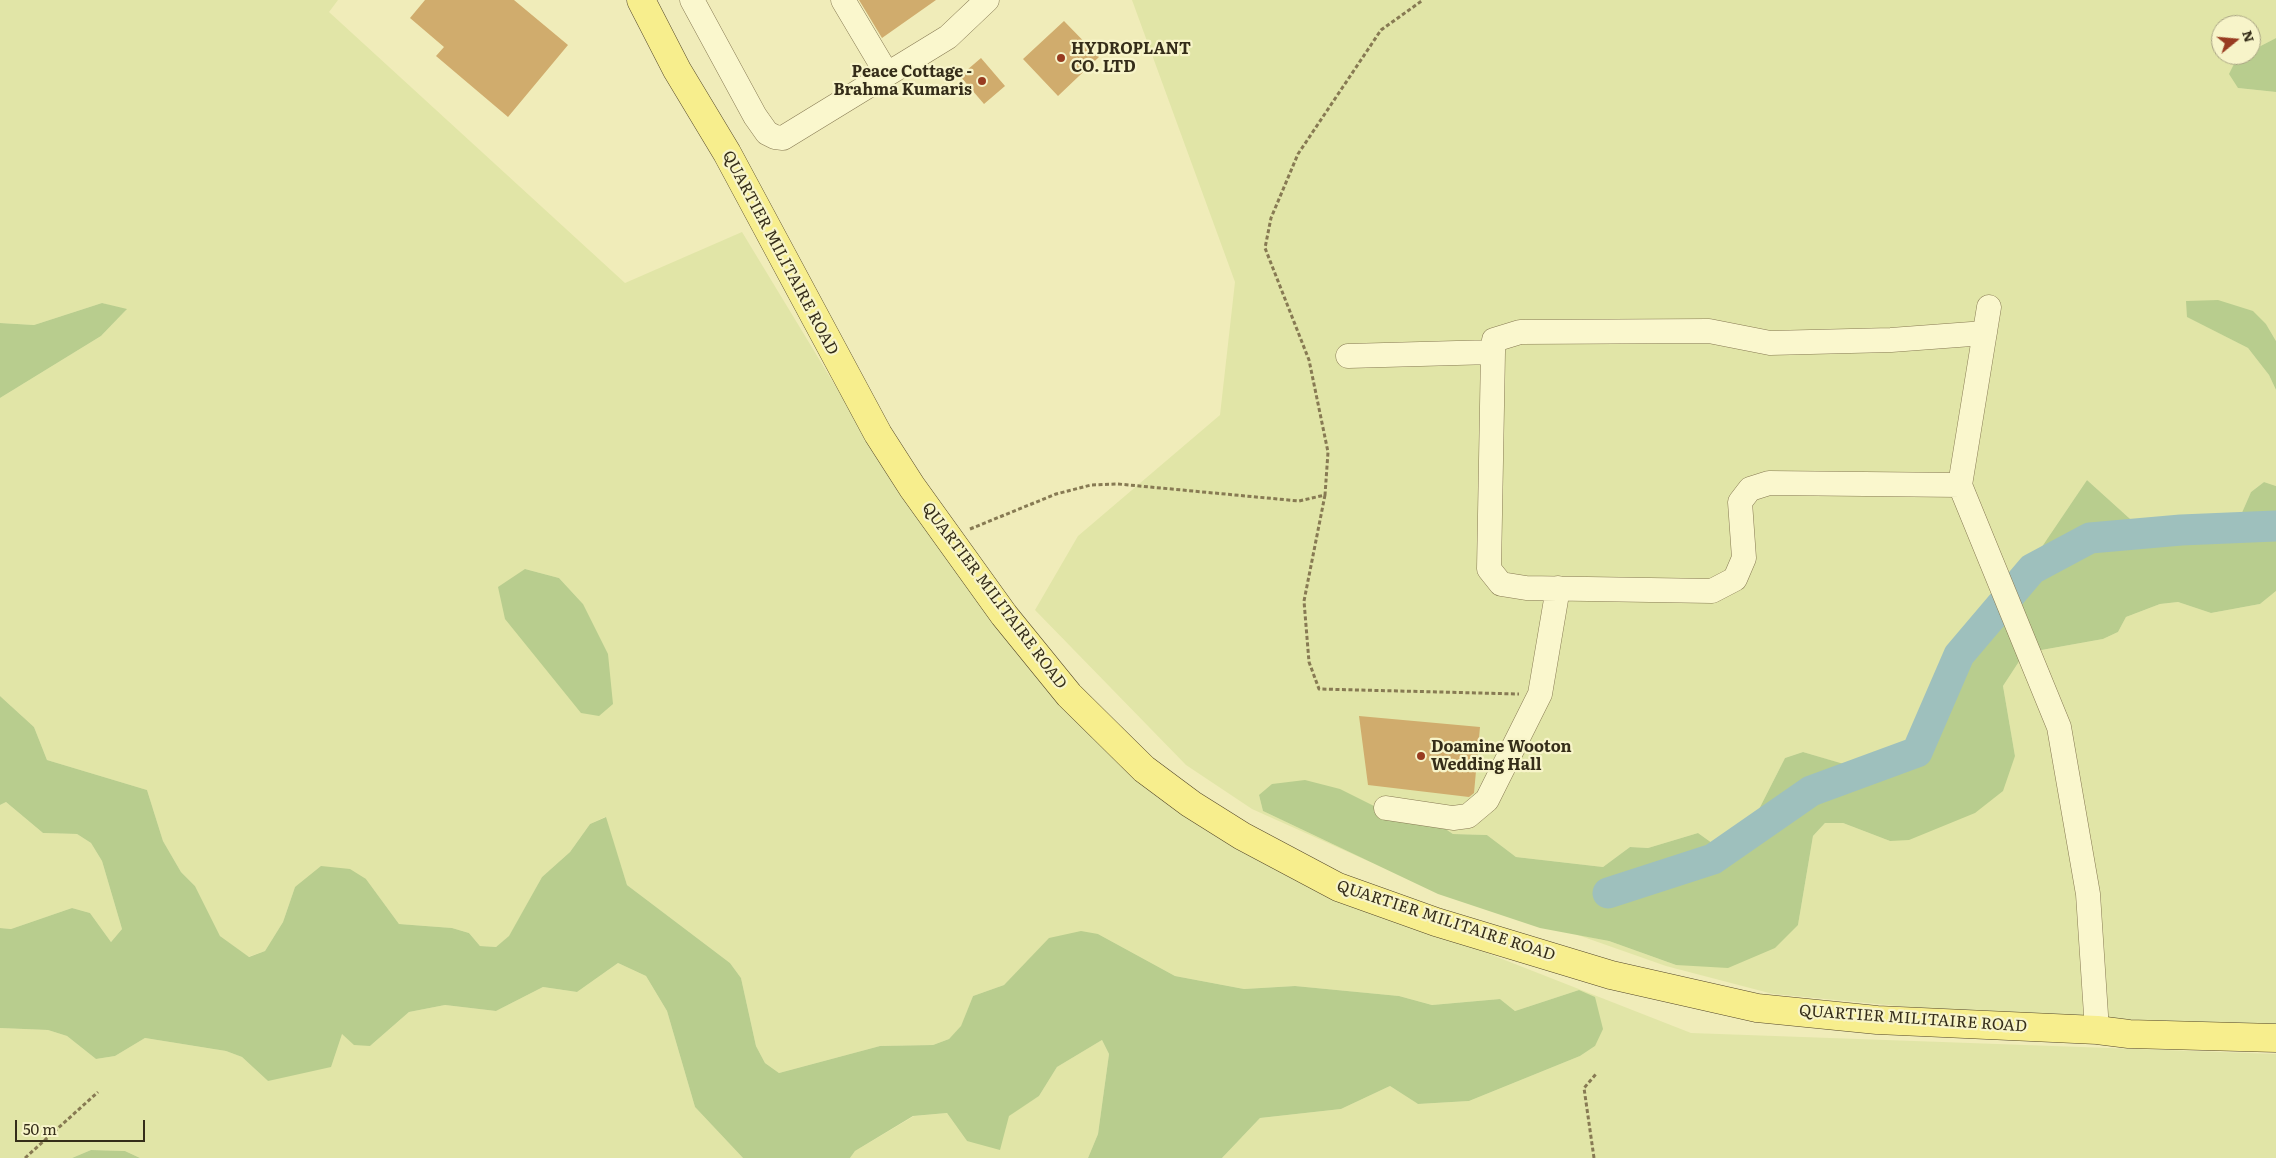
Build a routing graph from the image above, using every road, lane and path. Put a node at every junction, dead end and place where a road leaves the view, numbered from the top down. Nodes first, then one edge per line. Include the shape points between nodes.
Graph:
1 (641, 0) edge
2 (692, 0) edge
3 (842, 0) edge
4 (987, 0) edge
5 (1423, 0) edge
6 (887, 74) junction
7 (1989, 307) dead end
8 (1984, 332) junction
9 (1493, 352) junction
10 (1348, 356) dead end
11 (1960, 485) junction
12 (1325, 496) junction
13 (948, 538) junction
14 (1558, 588) junction
15 (1540, 694) junction
16 (1386, 808) dead end
17 (2097, 1030) junction
18 (2276, 1038) edge
19 (1596, 1074) dead end
20 (98, 1092) dead end
21 (25, 1158) edge
22 (1594, 1158) edge

1 - 13 main road, QUARTIER MILITAIRE ROAD via 878,434
2 - 6 street via 755,116 766,132 775,138 783,138
3 - 6 street
4 - 6 street via 948,37
5 - 12 path via 1381,30 1298,154 1270,218 1265,248 1309,360 1328,452
7 - 8 street
8 - 9 street via 1891,340 1770,343 1709,331 1520,332 1494,340
8 - 11 street
9 - 10 street
9 - 14 street via 1489,569 1501,584
11 - 14 street via 1769,483 1750,489 1740,502 1744,558 1735,579 1712,590
11 - 17 street via 2059,727 2088,894
12 - 13 path via 1299,501 1118,484 1091,485 1056,494
12 - 15 path via 1304,601 1309,662 1319,689
13 - 17 main road, QUARTIER MILITAIRE ROAD via 1004,615 1069,695 1144,769 1242,836 1338,887 1436,922 1611,975 1756,1008 1877,1020
14 - 15 street
15 - 16 street via 1487,800 1468,816 1453,818
17 - 18 main road, QUARTIER MILITAIRE ROAD via 2129,1034
19 - 22 path via 1584,1088
20 - 21 path

